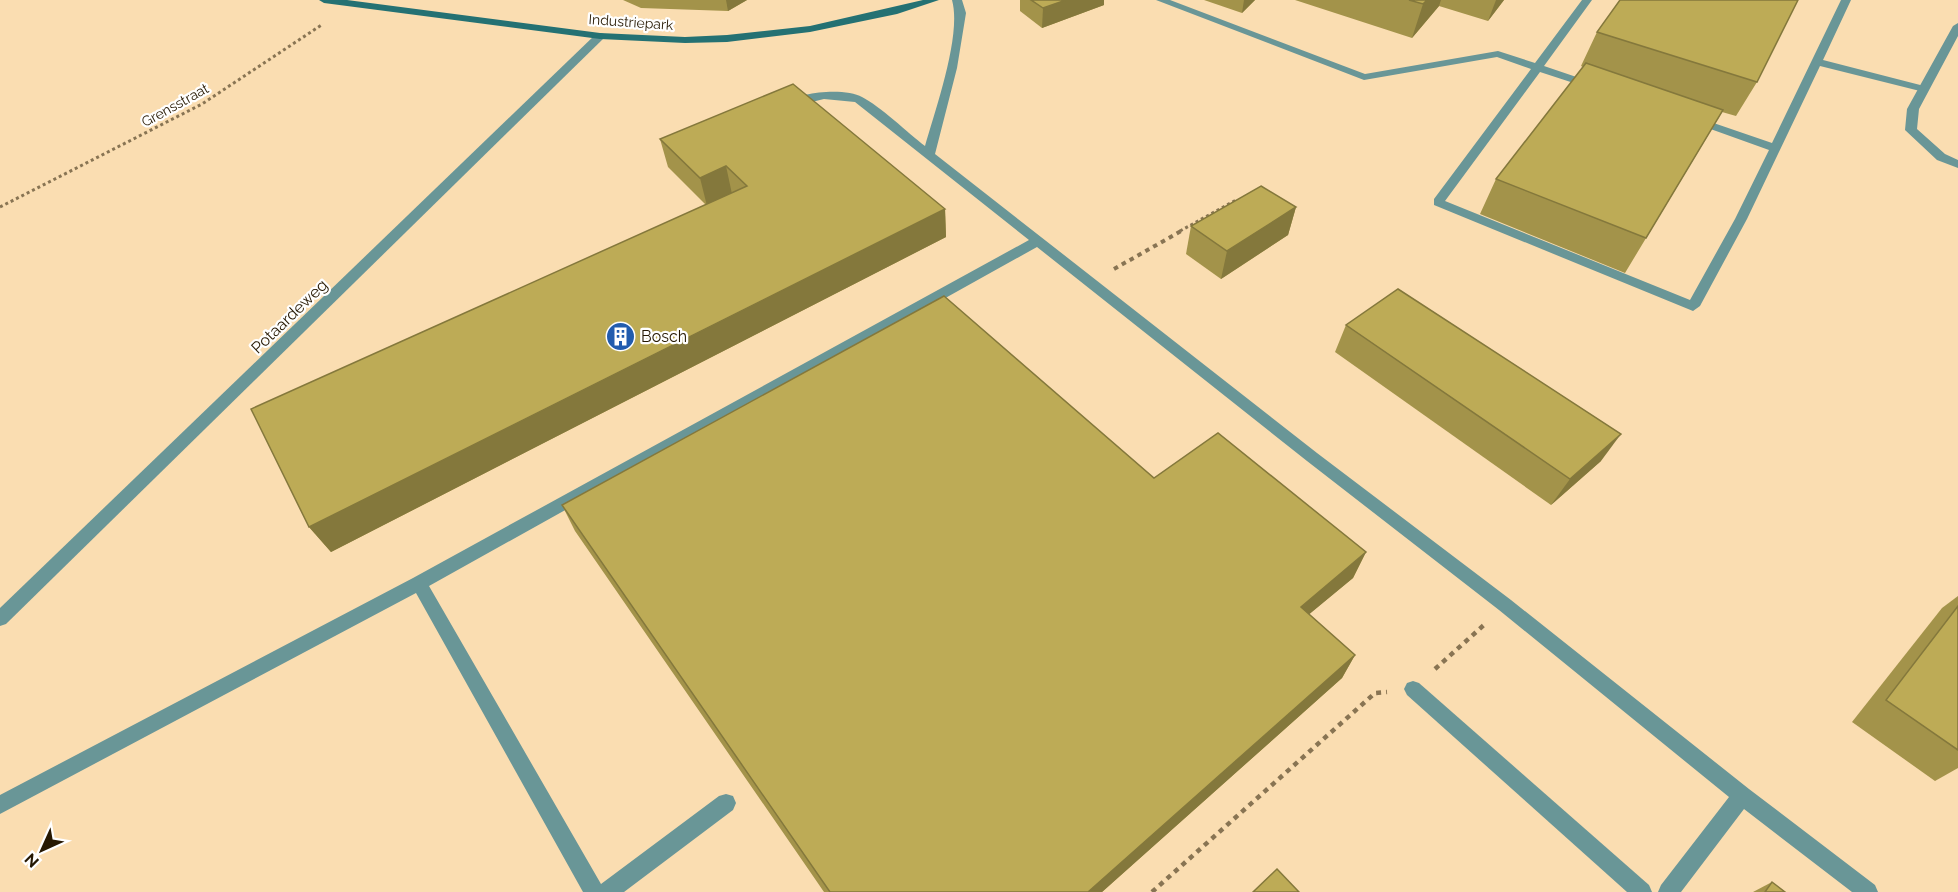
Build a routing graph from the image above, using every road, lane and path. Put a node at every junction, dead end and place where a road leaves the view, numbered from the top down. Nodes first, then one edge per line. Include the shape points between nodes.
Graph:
1 (324, 0) edge
2 (934, 0) edge
3 (957, 0) edge
4 (1161, 0) edge
5 (1587, 0) edge
6 (1846, 0) edge
7 (350, 4) junction
8 (1958, 26) edge
9 (600, 36) junction
10 (1817, 62) junction
11 (1538, 68) junction
12 (1924, 89) junction
13 (1606, 90) edge
14 (782, 108) edge
15 (1685, 117) edge
16 (1776, 148) junction
17 (929, 154) junction
18 (1958, 164) edge
19 (1236, 200) edge
20 (0, 207) edge
21 (1038, 241) junction
22 (1090, 283) junction
23 (419, 583) junction
24 (1505, 605) junction
25 (0, 620) edge
26 (1413, 689) junction
27 (1742, 796) junction
28 (726, 803) dead end
29 (0, 805) edge
30 (594, 892) edge
31 (607, 892) edge
32 (1152, 892) edge
33 (1642, 892) edge
34 (1668, 892) edge
35 (1868, 892) edge

1 - 7 street, Industriepark
2 - 9 street, Industriepark via 888,14 790,34 695,40
3 - 17 street via 961,13 951,68
4 - 11 street via 1364,77 1498,54
5 - 11 street
6 - 10 street
7 - 9 street, Industriepark
7 - 20 path, Grensstraat via 202,104
8 - 12 street
9 - 25 street, Potaardeweg
10 - 12 street
10 - 16 street
11 - 13 street
11 - 16 street via 1438,202 1693,306
12 - 18 street via 1913,109 1911,130 1941,157
14 - 17 street via 803,99 836,94 858,99
15 - 16 street
17 - 21 street
19 - 22 path
21 - 22 street
21 - 23 street
22 - 24 street
23 - 29 street
23 - 30 street
24 - 26 path
24 - 27 street
26 - 32 path via 1375,693
26 - 33 street
27 - 34 street
27 - 35 street
28 - 31 street

